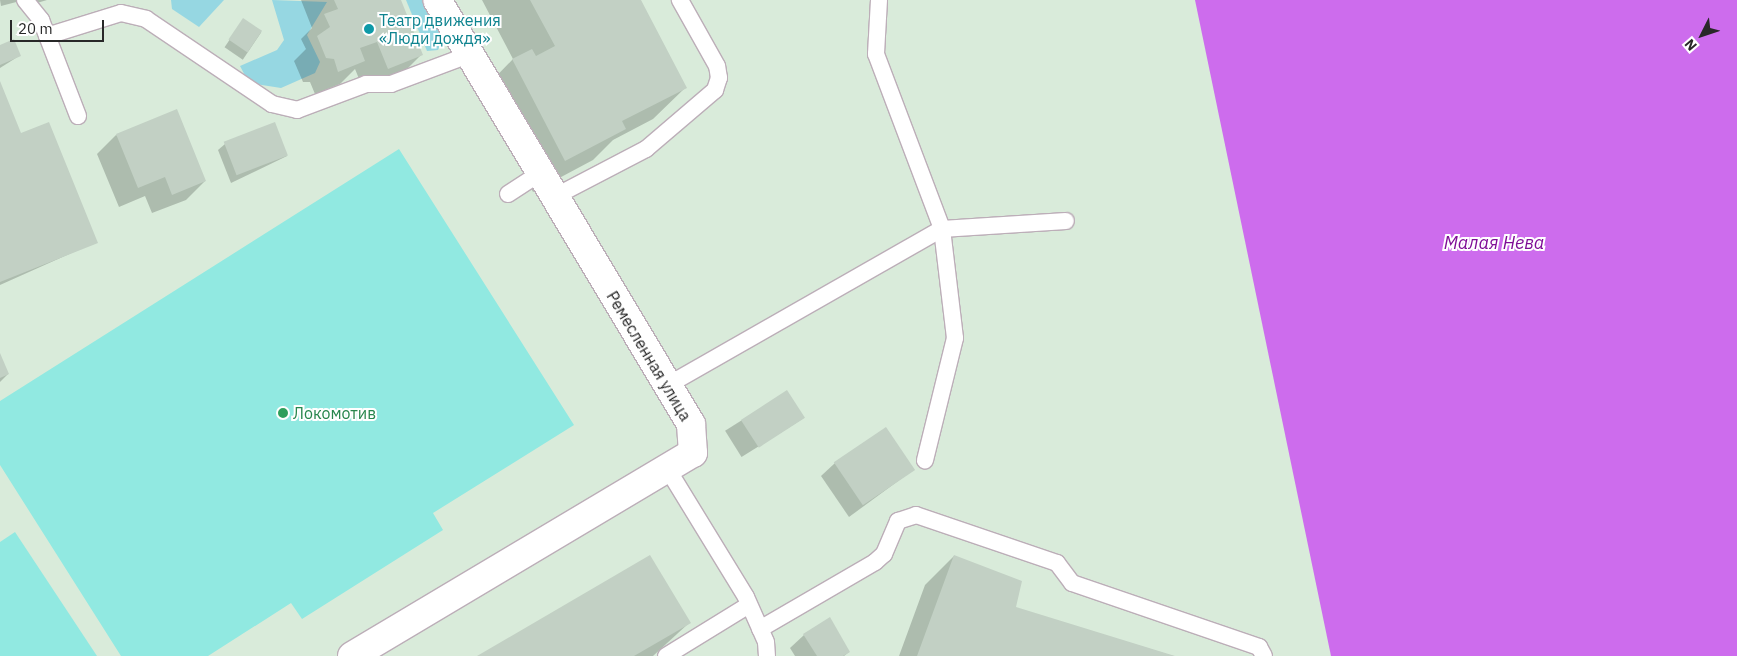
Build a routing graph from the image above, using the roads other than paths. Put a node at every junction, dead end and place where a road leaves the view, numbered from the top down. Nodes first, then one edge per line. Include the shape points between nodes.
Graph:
1 (25, 0) edge
2 (437, 0) edge
3 (680, 0) edge
4 (879, 0) edge
5 (47, 36) junction
6 (468, 55) junction
7 (78, 116) dead end
8 (540, 173) junction
9 (508, 194) dead end
10 (554, 197) junction
11 (1066, 221) dead end
12 (942, 229) junction
13 (668, 384) junction
14 (925, 460) dead end
15 (668, 468) junction
16 (749, 605) junction
17 (760, 629) junction
18 (352, 656) edge
19 (666, 656) edge
20 (768, 656) edge
21 (1264, 656) edge

1 - 5 lane
2 - 6 street, Ремесленная улица
3 - 10 lane via 717,66 720,78 715,90 646,149
4 - 12 lane via 876,54
5 - 6 lane via 121,13 146,19 272,104 297,110 366,84 391,84
5 - 7 lane
6 - 8 street, Ремесленная улица
8 - 9 lane
8 - 10 street, Ремесленная улица
10 - 13 street, Ремесленная улица
11 - 12 lane
12 - 13 lane
12 - 14 lane via 956,338
13 - 15 street, Ремесленная улица via 691,424 692,453
15 - 16 lane
15 - 18 street, Ремесленная улица
16 - 17 lane
16 - 19 lane
17 - 20 lane
17 - 21 lane via 875,562 884,554 898,521 916,515 1057,563 1072,583 1258,647

